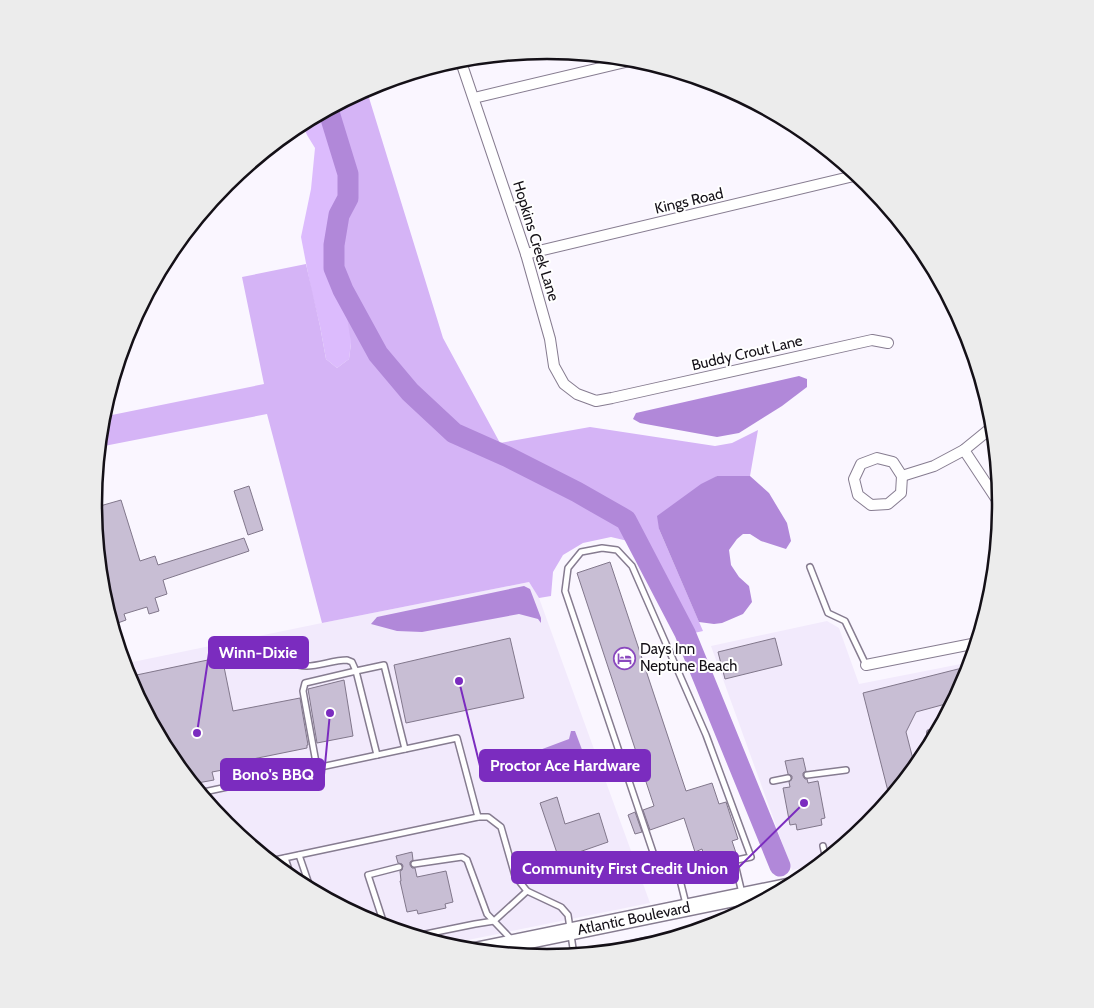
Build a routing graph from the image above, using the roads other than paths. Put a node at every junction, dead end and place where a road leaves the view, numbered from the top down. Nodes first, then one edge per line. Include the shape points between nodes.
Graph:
1 (615, 64) edge
2 (463, 67) edge
3 (474, 98) junction
4 (849, 177) edge
5 (526, 254) junction
6 (888, 343) dead end
7 (612, 398) joint
8 (986, 431) edge
9 (964, 450) junction
10 (902, 476) junction
11 (992, 492) edge
12 (810, 568) dead end
13 (970, 644) edge
14 (248, 645) dead end
15 (866, 665) joint
16 (356, 671) junction
17 (405, 749) junction
18 (377, 755) junction
19 (316, 768) junction
20 (846, 770) dead end
21 (807, 775) dead end
22 (788, 778) dead end
23 (773, 781) dead end
24 (206, 791) edge
25 (478, 817) junction
26 (823, 846) dead end
27 (824, 852) edge
28 (299, 855) junction
29 (285, 858) junction
30 (279, 859) edge
31 (734, 860) junction
32 (414, 864) dead end
33 (287, 865) edge
34 (399, 867) dead end
35 (678, 872) junction
36 (307, 879) edge
37 (528, 891) junction
38 (769, 891) edge
39 (742, 896) junction
40 (687, 907) junction
41 (382, 917) edge
42 (494, 921) junction
43 (571, 931) junction
44 (429, 933) edge
45 (515, 943) junction
46 (500, 946) edge
47 (573, 948) edge

1 - 3 street
2 - 3 street, Hopkins Creek Lane
3 - 5 street, Hopkins Creek Lane
4 - 5 street, Kings Road
5 - 7 street, Hopkins Creek Lane via 550,339 554,366 564,384 577,394 596,401
6 - 7 street, Buddy Crout Lane via 872,340
8 - 9 street
9 - 10 street via 934,466
9 - 11 street
10 - 10 street via 893,462 877,458 861,464 854,479 858,496 872,505 888,504 900,493
12 - 15 lane via 828,613 845,621
13 - 15 street
14 - 16 lane via 302,666 350,661
16 - 17 lane via 384,665
16 - 18 lane
16 - 19 lane via 304,685
17 - 18 lane
17 - 25 lane via 457,738
18 - 19 lane
19 - 24 lane
20 - 21 lane
22 - 23 lane
25 - 28 lane
25 - 37 lane via 488,817 501,827 515,876
26 - 27 lane
28 - 29 lane
28 - 36 lane
29 - 30 lane
29 - 33 lane
31 - 35 lane
31 - 35 lane via 751,857 706,735 632,566 617,550 602,548 581,552 568,568 565,591 661,876
31 - 39 lane
32 - 42 lane via 462,857 467,860 484,908
34 - 41 lane via 368,875
35 - 40 lane
37 - 42 lane
37 - 43 lane via 561,907 568,915
38 - 39 highway, Atlantic Boulevard
39 - 40 highway, Atlantic Boulevard
40 - 43 highway, Atlantic Boulevard
42 - 44 lane
42 - 45 lane
43 - 45 highway, Atlantic Boulevard
43 - 47 lane
45 - 46 highway, Atlantic Boulevard

